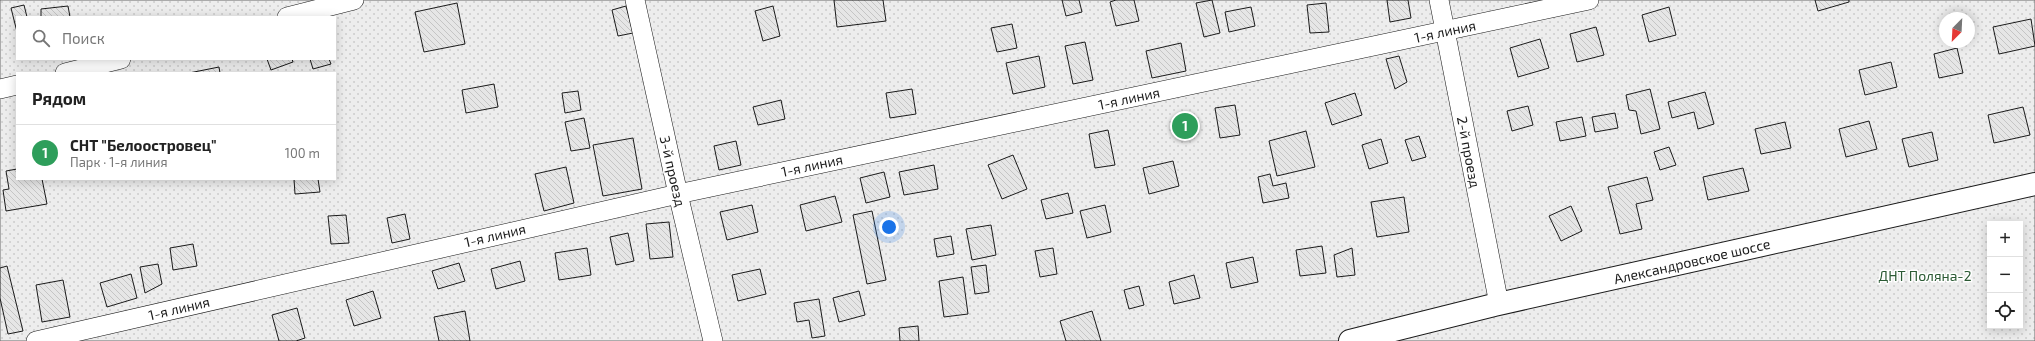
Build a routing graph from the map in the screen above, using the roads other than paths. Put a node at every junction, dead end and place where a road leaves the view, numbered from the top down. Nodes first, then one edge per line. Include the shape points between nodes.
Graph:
1 (354, 0) edge
2 (635, 0) edge
3 (1439, 0) edge
4 (1590, 0) edge
5 (291, 16) edge
6 (1445, 31) junction
7 (117, 60) edge
8 (69, 72) edge
9 (16, 85) edge
10 (0, 90) edge
11 (2035, 184) edge
12 (678, 194) junction
13 (1499, 304) junction
14 (36, 341) edge
15 (713, 341) edge
16 (1350, 341) edge

1 - 5 street
2 - 12 street, 3-й проезд
3 - 6 street, 2-й проезд
4 - 6 street, 1-я линия
6 - 12 street, 1-я линия
6 - 13 street, 2-й проезд
7 - 8 street
9 - 10 street
11 - 13 street, Александровское шоссе
12 - 14 street, 1-я линия
12 - 15 street, 3-й проезд
13 - 16 street, Александровское шоссе

